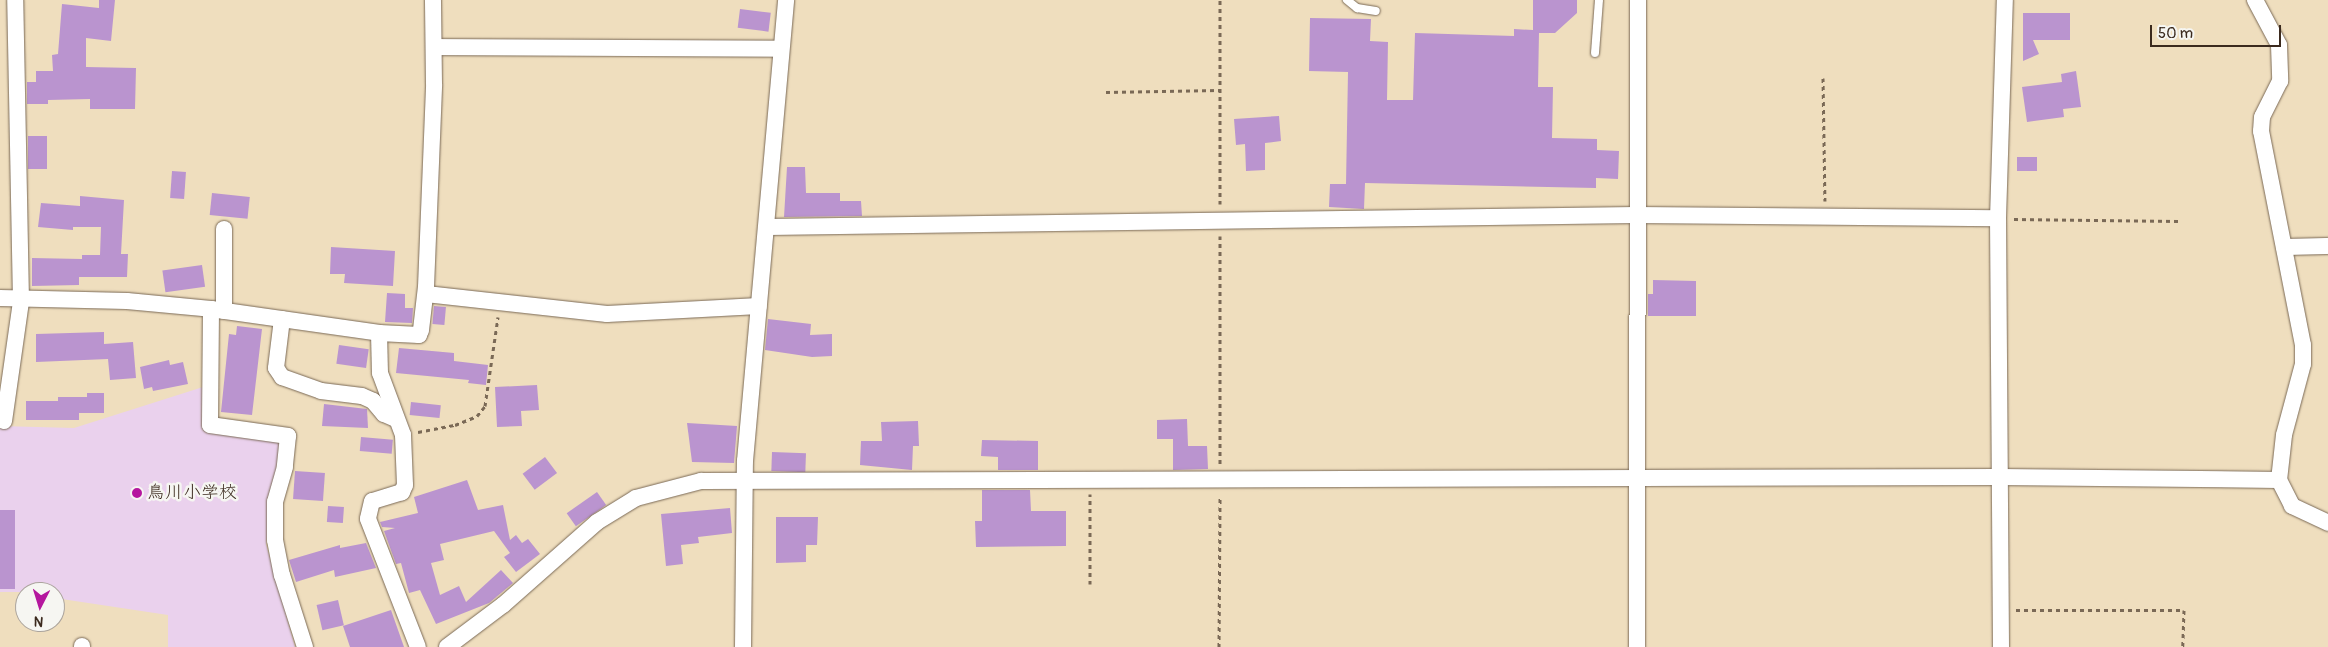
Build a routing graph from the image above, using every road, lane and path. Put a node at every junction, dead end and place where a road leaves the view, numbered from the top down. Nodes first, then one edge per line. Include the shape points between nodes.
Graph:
1 (15, 0) edge
2 (433, 0) edge
3 (786, 0) edge
4 (1220, 0) edge
5 (1347, 0) edge
6 (1599, 0) edge
7 (1638, 0) edge
8 (2005, 0) edge
9 (2254, 0) edge
10 (1376, 11) dead end
11 (7, 45) edge
12 (434, 47) junction
13 (781, 49) junction
14 (1595, 53) dead end
15 (1823, 78) dead end
16 (1219, 90) junction
17 (1106, 92) dead end
18 (1636, 215) junction
19 (1825, 217) junction
20 (1998, 218) junction
21 (1220, 220) junction
22 (2178, 222) dead end
23 (768, 227) junction
24 (224, 229) dead end
25 (2328, 246) edge
26 (2284, 247) junction
27 (426, 294) junction
28 (0, 298) edge
29 (21, 301) junction
30 (500, 302) junction
31 (759, 306) junction
32 (218, 310) junction
33 (282, 319) junction
34 (379, 333) junction
35 (396, 419) junction
36 (4, 420) dead end
37 (403, 435) junction
38 (2000, 477) junction
39 (1637, 480) junction
40 (2279, 480) junction
41 (1090, 481) junction
42 (1220, 481) junction
43 (744, 483) junction
44 (2328, 523) edge
45 (1090, 584) dead end
46 (2001, 610) junction
47 (305, 647) edge
48 (418, 647) edge
49 (447, 647) edge
50 (742, 647) edge
51 (1219, 647) edge
52 (1637, 647) edge
53 (2001, 647) edge
54 (2183, 647) edge

1 - 11 street
2 - 12 street
3 - 13 street
4 - 16 path
5 - 10 lane via 1357,8
6 - 14 lane
7 - 18 street
8 - 20 street
9 - 26 street via 2279,44 2280,81 2262,117 2260,131
11 - 29 street
12 - 13 street
12 - 27 street
13 - 23 street
15 - 19 path
16 - 17 path
16 - 21 path
18 - 19 street
18 - 21 street
18 - 39 street
19 - 20 street
20 - 22 path
20 - 38 street
21 - 23 street
21 - 42 path
23 - 31 street
24 - 32 street
25 - 26 street
26 - 40 street via 2303,344 2303,364 2284,435
27 - 30 street
27 - 34 street via 419,335
28 - 29 street
29 - 32 street via 127,301
29 - 36 street
30 - 31 street via 607,314
30 - 37 path via 485,406 476,416 455,425
31 - 43 street
32 - 33 street
32 - 47 street via 210,424 288,436 285,467 276,502 275,540 282,575
33 - 34 street
33 - 35 street via 276,368 282,377 321,391 362,396 373,401 384,414
34 - 35 street via 380,373
35 - 37 street
37 - 48 street via 405,485 402,492 372,500 368,519
38 - 39 street
38 - 40 street
38 - 46 street
39 - 42 street
39 - 52 street
40 - 44 street via 2292,506
41 - 42 street
41 - 43 street
41 - 45 path
42 - 51 path
43 - 49 street via 722,479 701,481 636,498 597,522 502,605
43 - 50 street
46 - 53 street
46 - 54 path via 2184,610

